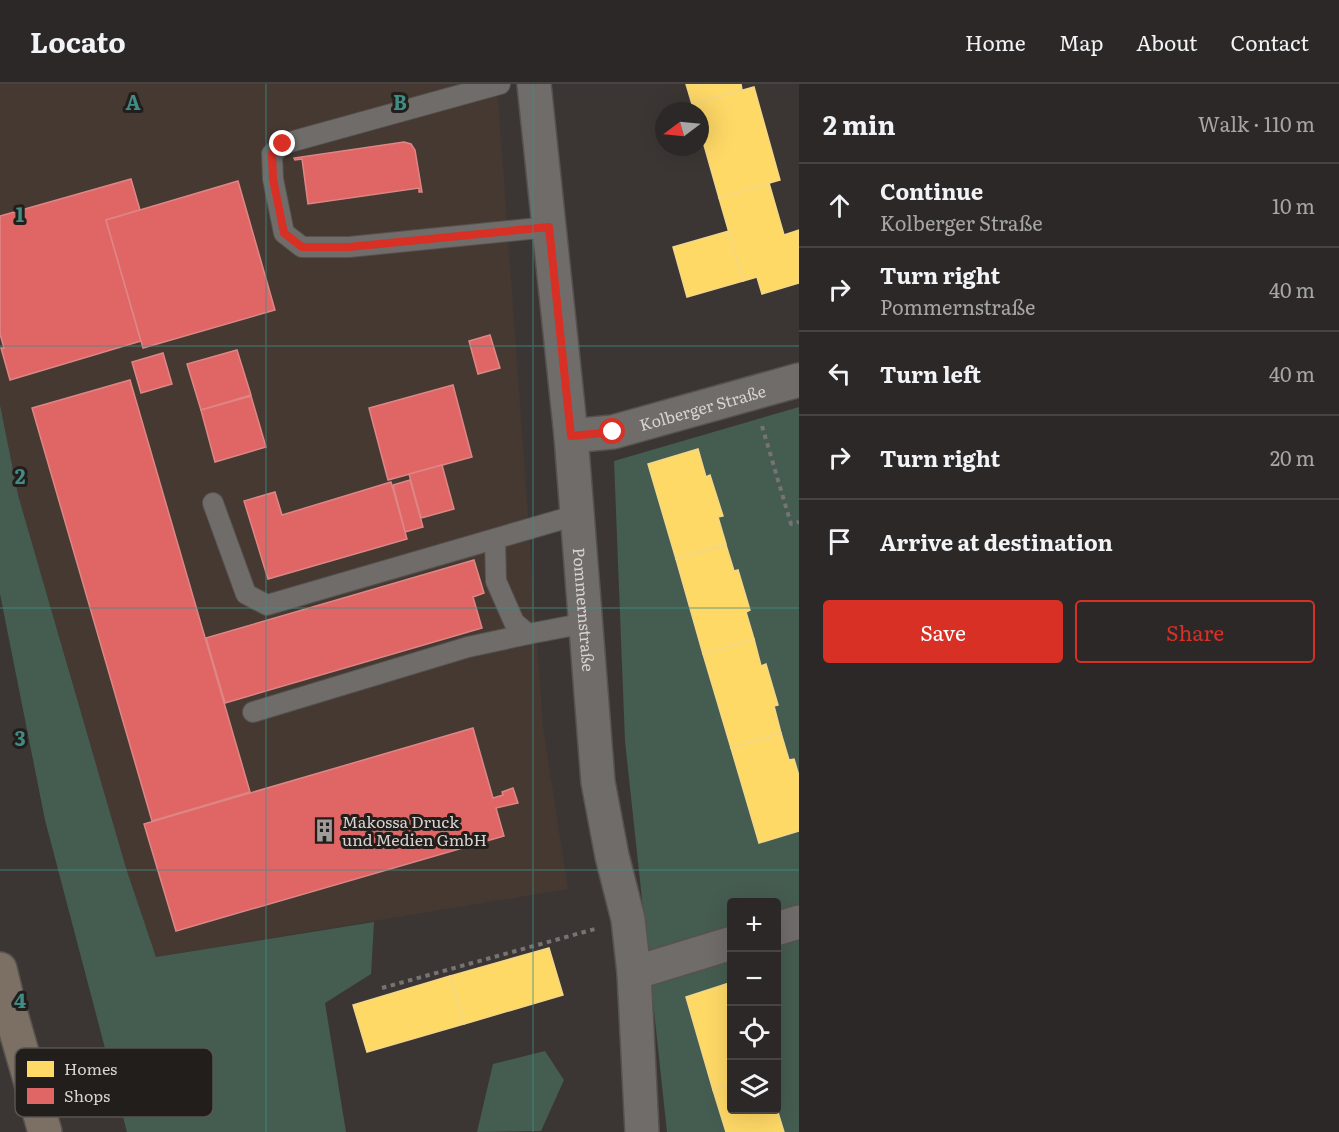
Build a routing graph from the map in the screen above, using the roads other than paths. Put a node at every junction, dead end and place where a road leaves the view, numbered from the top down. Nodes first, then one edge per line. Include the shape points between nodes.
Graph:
1 (501, 84) edge
2 (534, 84) edge
3 (549, 227) junction
4 (799, 380) edge
5 (571, 436) junction
6 (213, 503) dead end
7 (577, 515) junction
8 (495, 539) junction
9 (586, 623) junction
10 (528, 634) junction
11 (253, 712) dead end
12 (799, 922) edge
13 (781, 928) edge
14 (727, 945) edge
15 (0, 969) edge
16 (634, 973) junction
17 (21, 1048) edge
18 (41, 1117) edge
19 (45, 1132) edge
20 (642, 1132) edge

1 - 3 lane via 283,144 272,154 284,233 302,247 349,247
2 - 3 street, Pommernstraße
3 - 5 street, Pommernstraße
4 - 5 street, Kolberger Straße via 613,432
5 - 7 street, Pommernstraße
6 - 8 lane via 246,594 267,604
7 - 8 lane
7 - 9 street, Pommernstraße
8 - 10 lane via 496,581 514,622
9 - 10 lane
9 - 16 street, Pommernstraße via 598,782 628,920
10 - 11 lane via 468,647
12 - 13 street
14 - 16 street
15 - 17 highway
16 - 20 street, Pommernstraße
18 - 19 highway

